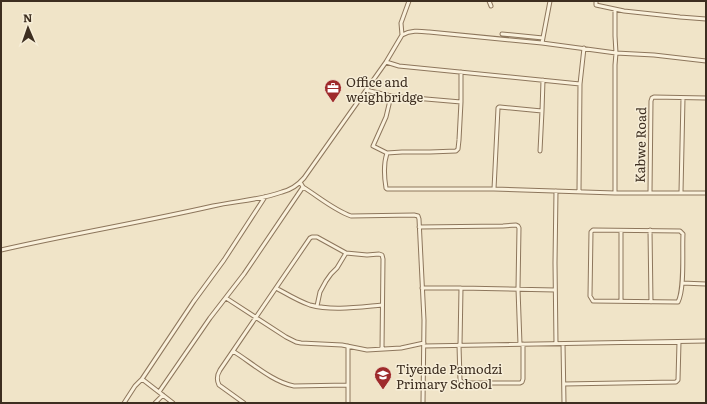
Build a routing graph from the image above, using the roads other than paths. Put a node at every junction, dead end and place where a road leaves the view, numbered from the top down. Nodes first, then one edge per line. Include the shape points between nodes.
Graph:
1 (409, 1) edge
2 (489, 1) edge
3 (550, 1) edge
4 (596, 1) edge
5 (491, 6) dead end
6 (615, 10) junction
7 (706, 18) edge
8 (502, 34) dead end
9 (402, 35) junction
10 (513, 35) junction
11 (543, 38) junction
12 (512, 40) junction
13 (542, 43) junction
14 (584, 48) junction
15 (616, 53) junction
16 (706, 60) edge
17 (386, 62) junction
18 (461, 72) junction
19 (543, 80) junction
20 (580, 84) junction
21 (366, 90) junction
22 (391, 96) junction
23 (683, 98) junction
24 (706, 98) edge
25 (461, 102) junction
26 (542, 110) junction
27 (540, 151) dead end
28 (387, 153) junction
29 (300, 182) junction
30 (303, 187) junction
31 (494, 189) junction
32 (556, 191) junction
33 (579, 191) junction
34 (650, 192) junction
35 (681, 192) junction
36 (615, 193) junction
37 (706, 193) edge
38 (265, 197) junction
39 (419, 227) junction
40 (650, 230) junction
41 (621, 231) junction
42 (1, 250) edge
43 (346, 253) junction
44 (682, 283) junction
45 (706, 284) edge
46 (276, 288) junction
47 (422, 288) junction
48 (461, 288) junction
49 (518, 289) junction
50 (555, 290) junction
51 (226, 298) junction
52 (621, 301) junction
53 (651, 302) junction
54 (382, 305) junction
55 (317, 306) junction
56 (256, 318) junction
57 (706, 341) edge
58 (679, 342) junction
59 (522, 344) junction
60 (556, 344) junction
61 (563, 344) junction
62 (424, 345) junction
63 (460, 345) junction
64 (348, 346) junction
65 (382, 349) junction
66 (233, 351) junction
67 (142, 380) junction
68 (348, 384) junction
69 (564, 384) junction
70 (159, 392) junction
71 (163, 395) junction
72 (124, 403) edge
73 (155, 403) edge
74 (172, 403) edge
75 (244, 403) edge
76 (348, 403) edge
77 (423, 403) edge
78 (564, 403) edge

1 - 9 street via 401,23
2 - 5 street
3 - 11 street
4 - 6 street via 596,5
6 - 7 street
6 - 15 street
8 - 10 street
9 - 12 street via 414,31
9 - 17 street
10 - 11 street
10 - 12 street
11 - 13 street
12 - 13 street
13 - 14 street
14 - 15 street
14 - 20 street
15 - 16 street
15 - 36 street
17 - 18 street via 399,66
17 - 21 street
18 - 19 street
18 - 25 street
19 - 20 street
19 - 26 street
20 - 33 street
21 - 22 street
21 - 29 street
22 - 25 street
22 - 28 street via 386,117 372,146
23 - 24 street
23 - 34 street, Kabwe Road via 652,98
23 - 35 street
25 - 28 street via 458,151
26 - 27 street
26 - 31 street via 499,107
28 - 31 street via 384,176 387,189
29 - 30 street
29 - 38 street via 283,192
30 - 39 street via 351,216 414,215 418,216
30 - 51 street
31 - 32 street
32 - 33 street
32 - 50 street
33 - 36 street
34 - 35 street
34 - 36 street
35 - 37 street
38 - 42 street
38 - 67 street
39 - 47 street
39 - 49 street via 518,226
40 - 41 street
40 - 44 street via 682,233
40 - 53 street
41 - 52 street
41 - 52 street via 591,232 590,296 593,301
43 - 46 street via 317,237 310,238
43 - 54 street via 382,255
43 - 55 street via 326,281
44 - 45 street
44 - 53 street via 678,302
46 - 55 street via 300,301
46 - 56 street
47 - 48 street
47 - 62 street
48 - 49 street
48 - 63 street
49 - 50 street
49 - 59 street
50 - 60 street
51 - 56 street
51 - 70 street
52 - 53 street
54 - 55 street via 339,308
54 - 65 street
56 - 64 street via 296,342
56 - 66 street
57 - 58 street
58 - 61 street
58 - 69 street via 676,382
59 - 60 street
59 - 63 street
59 - 63 street via 523,379 520,383 461,382
60 - 61 street
61 - 69 street
62 - 63 street
62 - 65 street
62 - 77 street
64 - 65 street via 367,350
64 - 68 street
66 - 68 street via 275,379 289,385
66 - 75 street via 220,370 217,381
67 - 70 street
67 - 72 street
68 - 76 street
69 - 78 street
70 - 71 street
71 - 73 street
71 - 74 street

